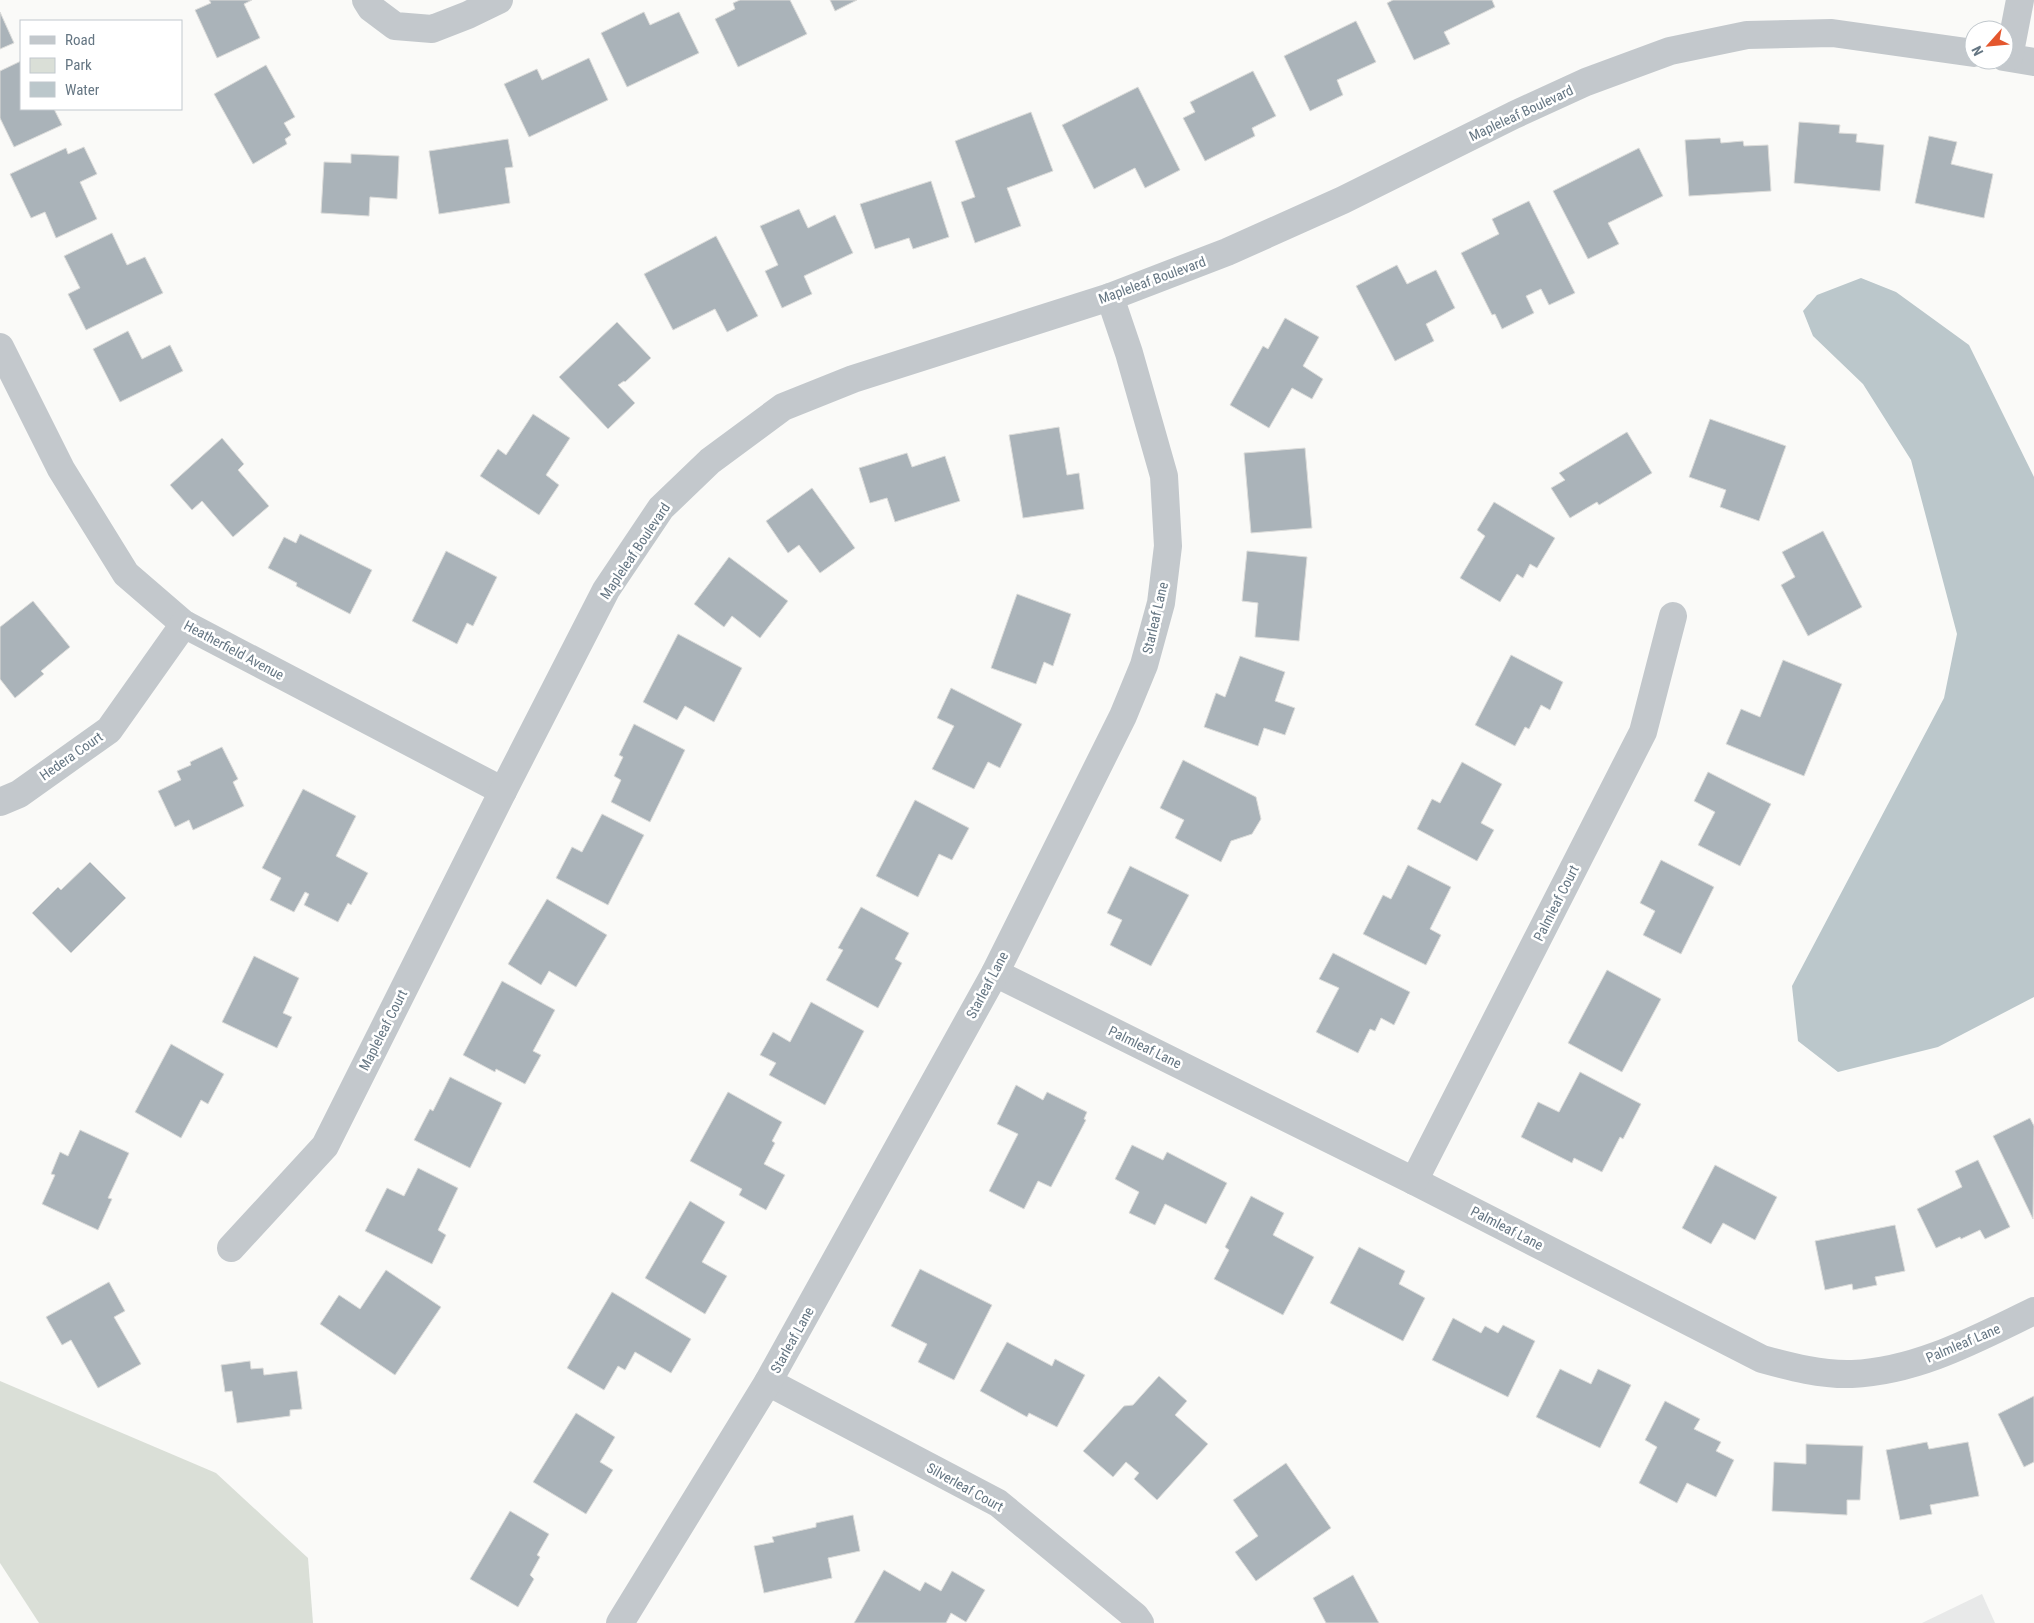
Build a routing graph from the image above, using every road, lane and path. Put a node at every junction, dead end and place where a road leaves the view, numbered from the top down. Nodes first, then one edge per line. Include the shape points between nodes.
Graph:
1 (366, 0) edge
2 (499, 0) edge
3 (2020, 0) edge
4 (1964, 52) edge
5 (2016, 59) edge
6 (1110, 297) junction
7 (0, 347) edge
8 (1673, 616) dead end
9 (184, 624) junction
10 (503, 791) junction
11 (0, 802) edge
12 (995, 973) junction
13 (1414, 1180) junction
14 (231, 1248) dead end
15 (2034, 1311) edge
16 (768, 1382) junction
17 (620, 1623) edge
18 (1140, 1623) edge

1 - 2 street via 371,8 395,26 432,29
3 - 5 street
4 - 6 street, Mapleleaf Boulevard via 1832,34 1747,35 1670,52 1586,82 1343,200 1227,252
6 - 10 street, Mapleleaf Boulevard via 853,379 783,407 710,461 661,508 606,590
6 - 12 street, Starleaf Lane via 1164,476 1168,546 1161,604 1144,665 1123,716
7 - 9 street, Heatherfield Avenue via 60,469 126,574
8 - 13 street, Palmleaf Court via 1643,732
9 - 10 street, Heatherfield Avenue
9 - 11 street, Hedera Court via 109,730 19,794
10 - 14 street, Mapleleaf Court via 325,1146
12 - 13 street, Palmleaf Lane
12 - 16 street, Starleaf Lane
13 - 15 street, Palmleaf Lane via 1762,1360 1805,1370 1851,1374 1894,1369 1939,1356
16 - 17 street, Starleaf Lane
16 - 18 street, Silverleaf Court via 998,1503

